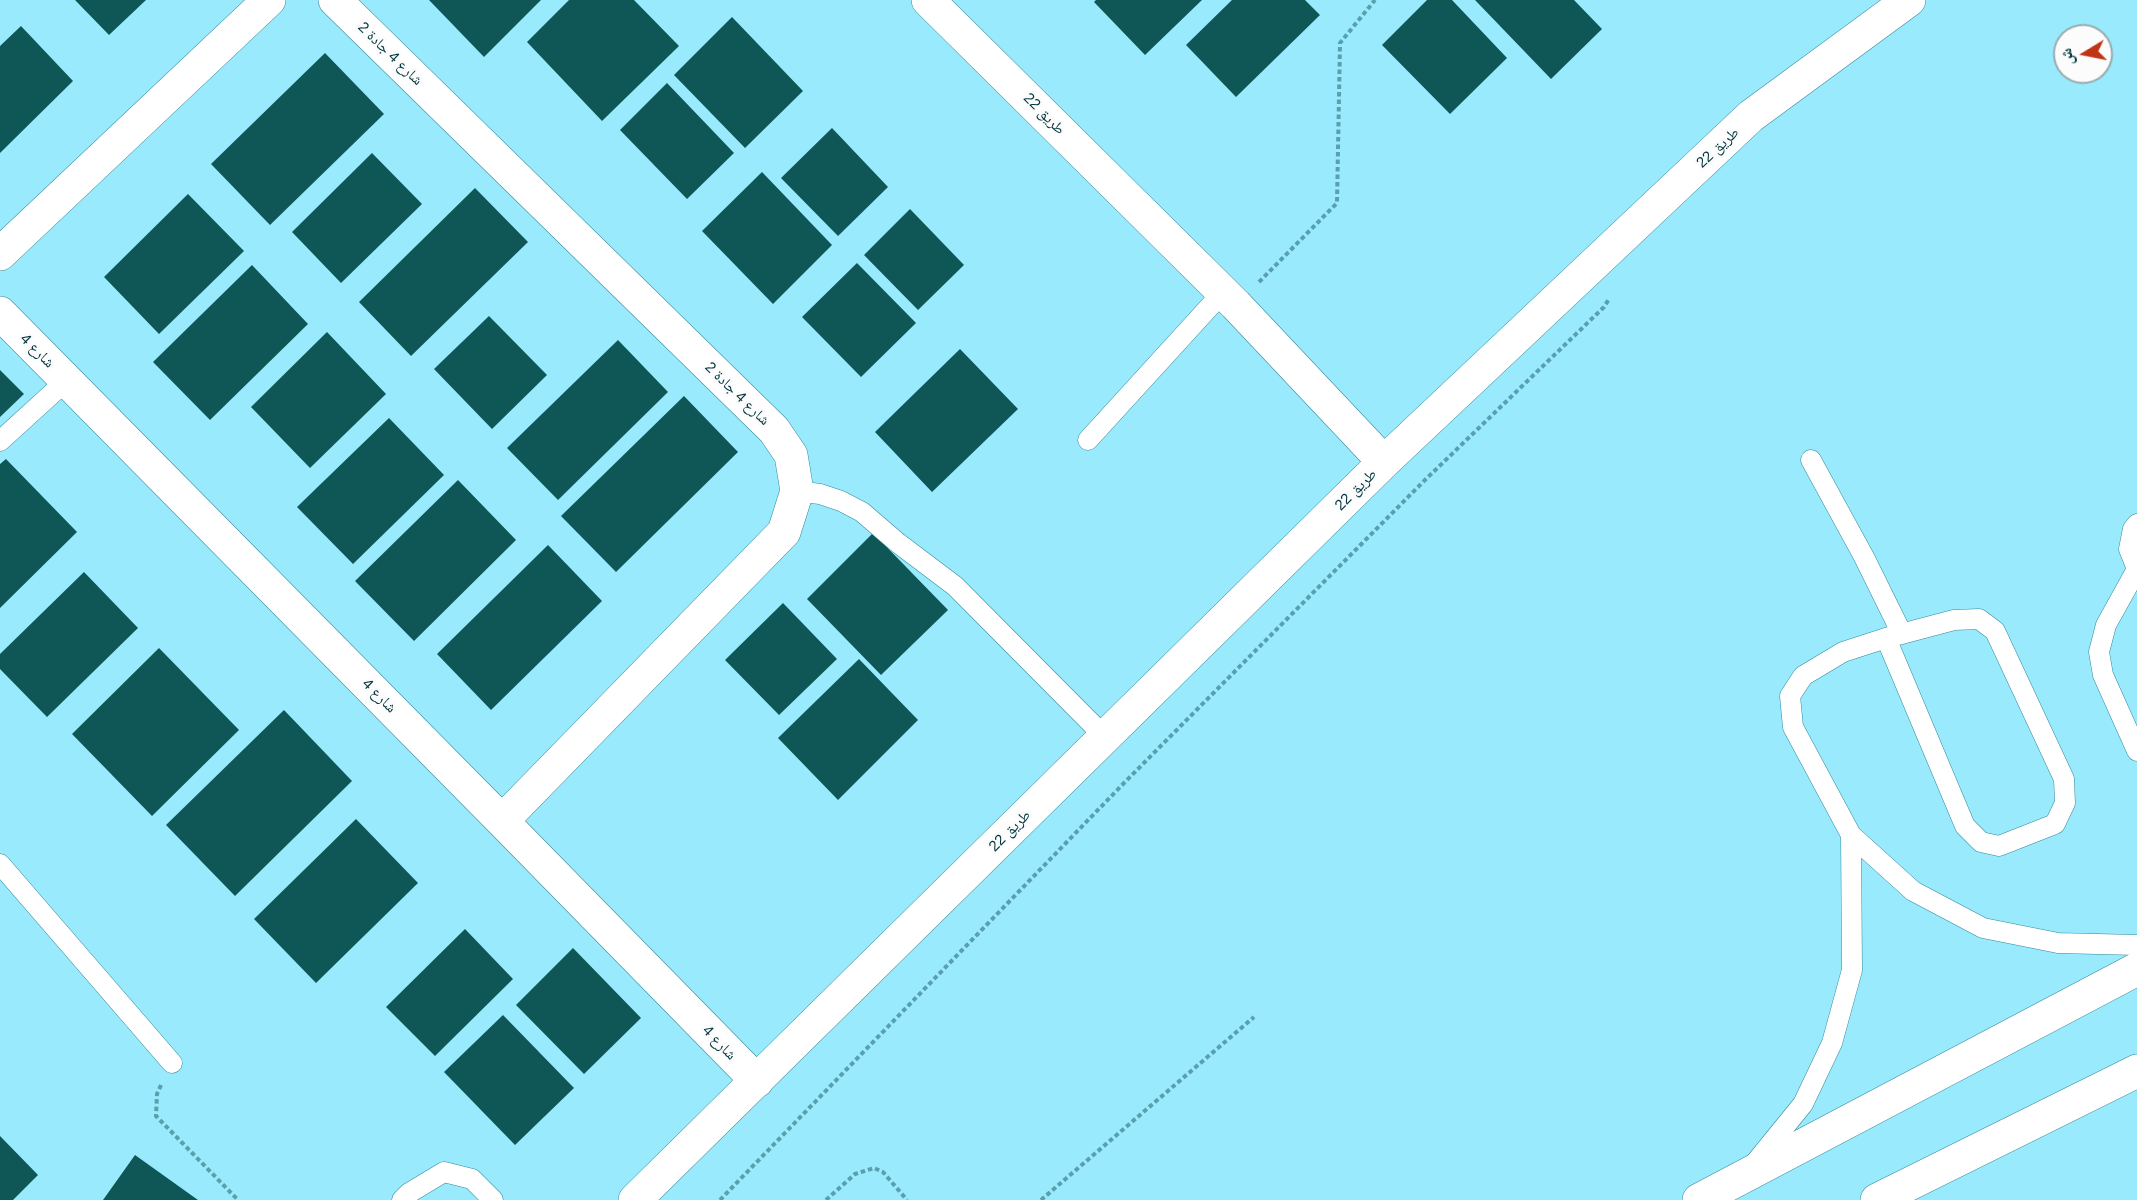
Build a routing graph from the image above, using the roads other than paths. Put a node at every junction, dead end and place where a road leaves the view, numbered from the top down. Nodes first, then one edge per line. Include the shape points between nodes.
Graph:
1 (269, 0) edge
2 (335, 0) edge
3 (928, 0) edge
4 (1909, 0) edge
5 (0, 254) edge
6 (1229, 299) junction
7 (0, 313) edge
8 (67, 380) junction
9 (1088, 440) dead end
10 (0, 441) edge
11 (1811, 460) dead end
12 (1384, 462) junction
13 (797, 491) junction
14 (2137, 524) edge
15 (2137, 569) edge
16 (1894, 636) junction
17 (1105, 737) junction
18 (2137, 751) edge
19 (502, 821) junction
20 (1851, 835) junction
21 (0, 864) edge
22 (2137, 945) edge
23 (2137, 969) edge
24 (172, 1063) road end
25 (2137, 1071) edge
26 (757, 1081) junction
27 (1746, 1175) junction
28 (402, 1200) edge
29 (494, 1200) edge
30 (635, 1200) edge
31 (1699, 1200) edge
32 (1877, 1200) edge

1 - 5 street
2 - 13 street, شارع 4 جادة 2 via 774,430 791,455
3 - 6 street, طريق 22
4 - 12 street, طريق 22 via 1751,116
6 - 9 lane
6 - 12 street, طريق 22
7 - 8 street, شارع 4
8 - 10 lane
8 - 19 street, شارع 4
11 - 16 lane via 1864,557
12 - 17 street, طريق 22
13 - 17 lane via 820,494 862,512 955,586
13 - 19 street, شارع 4 جادة 2 via 784,532
14 - 15 lane via 2129,549
15 - 18 lane via 2106,625 2099,652 2103,675
16 - 16 lane via 1954,620 1979,619 1995,632 2064,779 2065,803 2055,824 1999,846 1981,842 1965,826
16 - 20 lane via 1843,652 1803,676 1790,696 1793,727
17 - 26 street, طريق 22
19 - 26 street, شارع 4
20 - 22 lane via 1913,891 1983,928 2058,943
20 - 27 lane via 1852,970 1832,1043 1803,1104
21 - 24 lane
23 - 27 street
25 - 32 street
26 - 30 street, طريق 22
27 - 31 street
28 - 29 lane via 444,1172 472,1179

